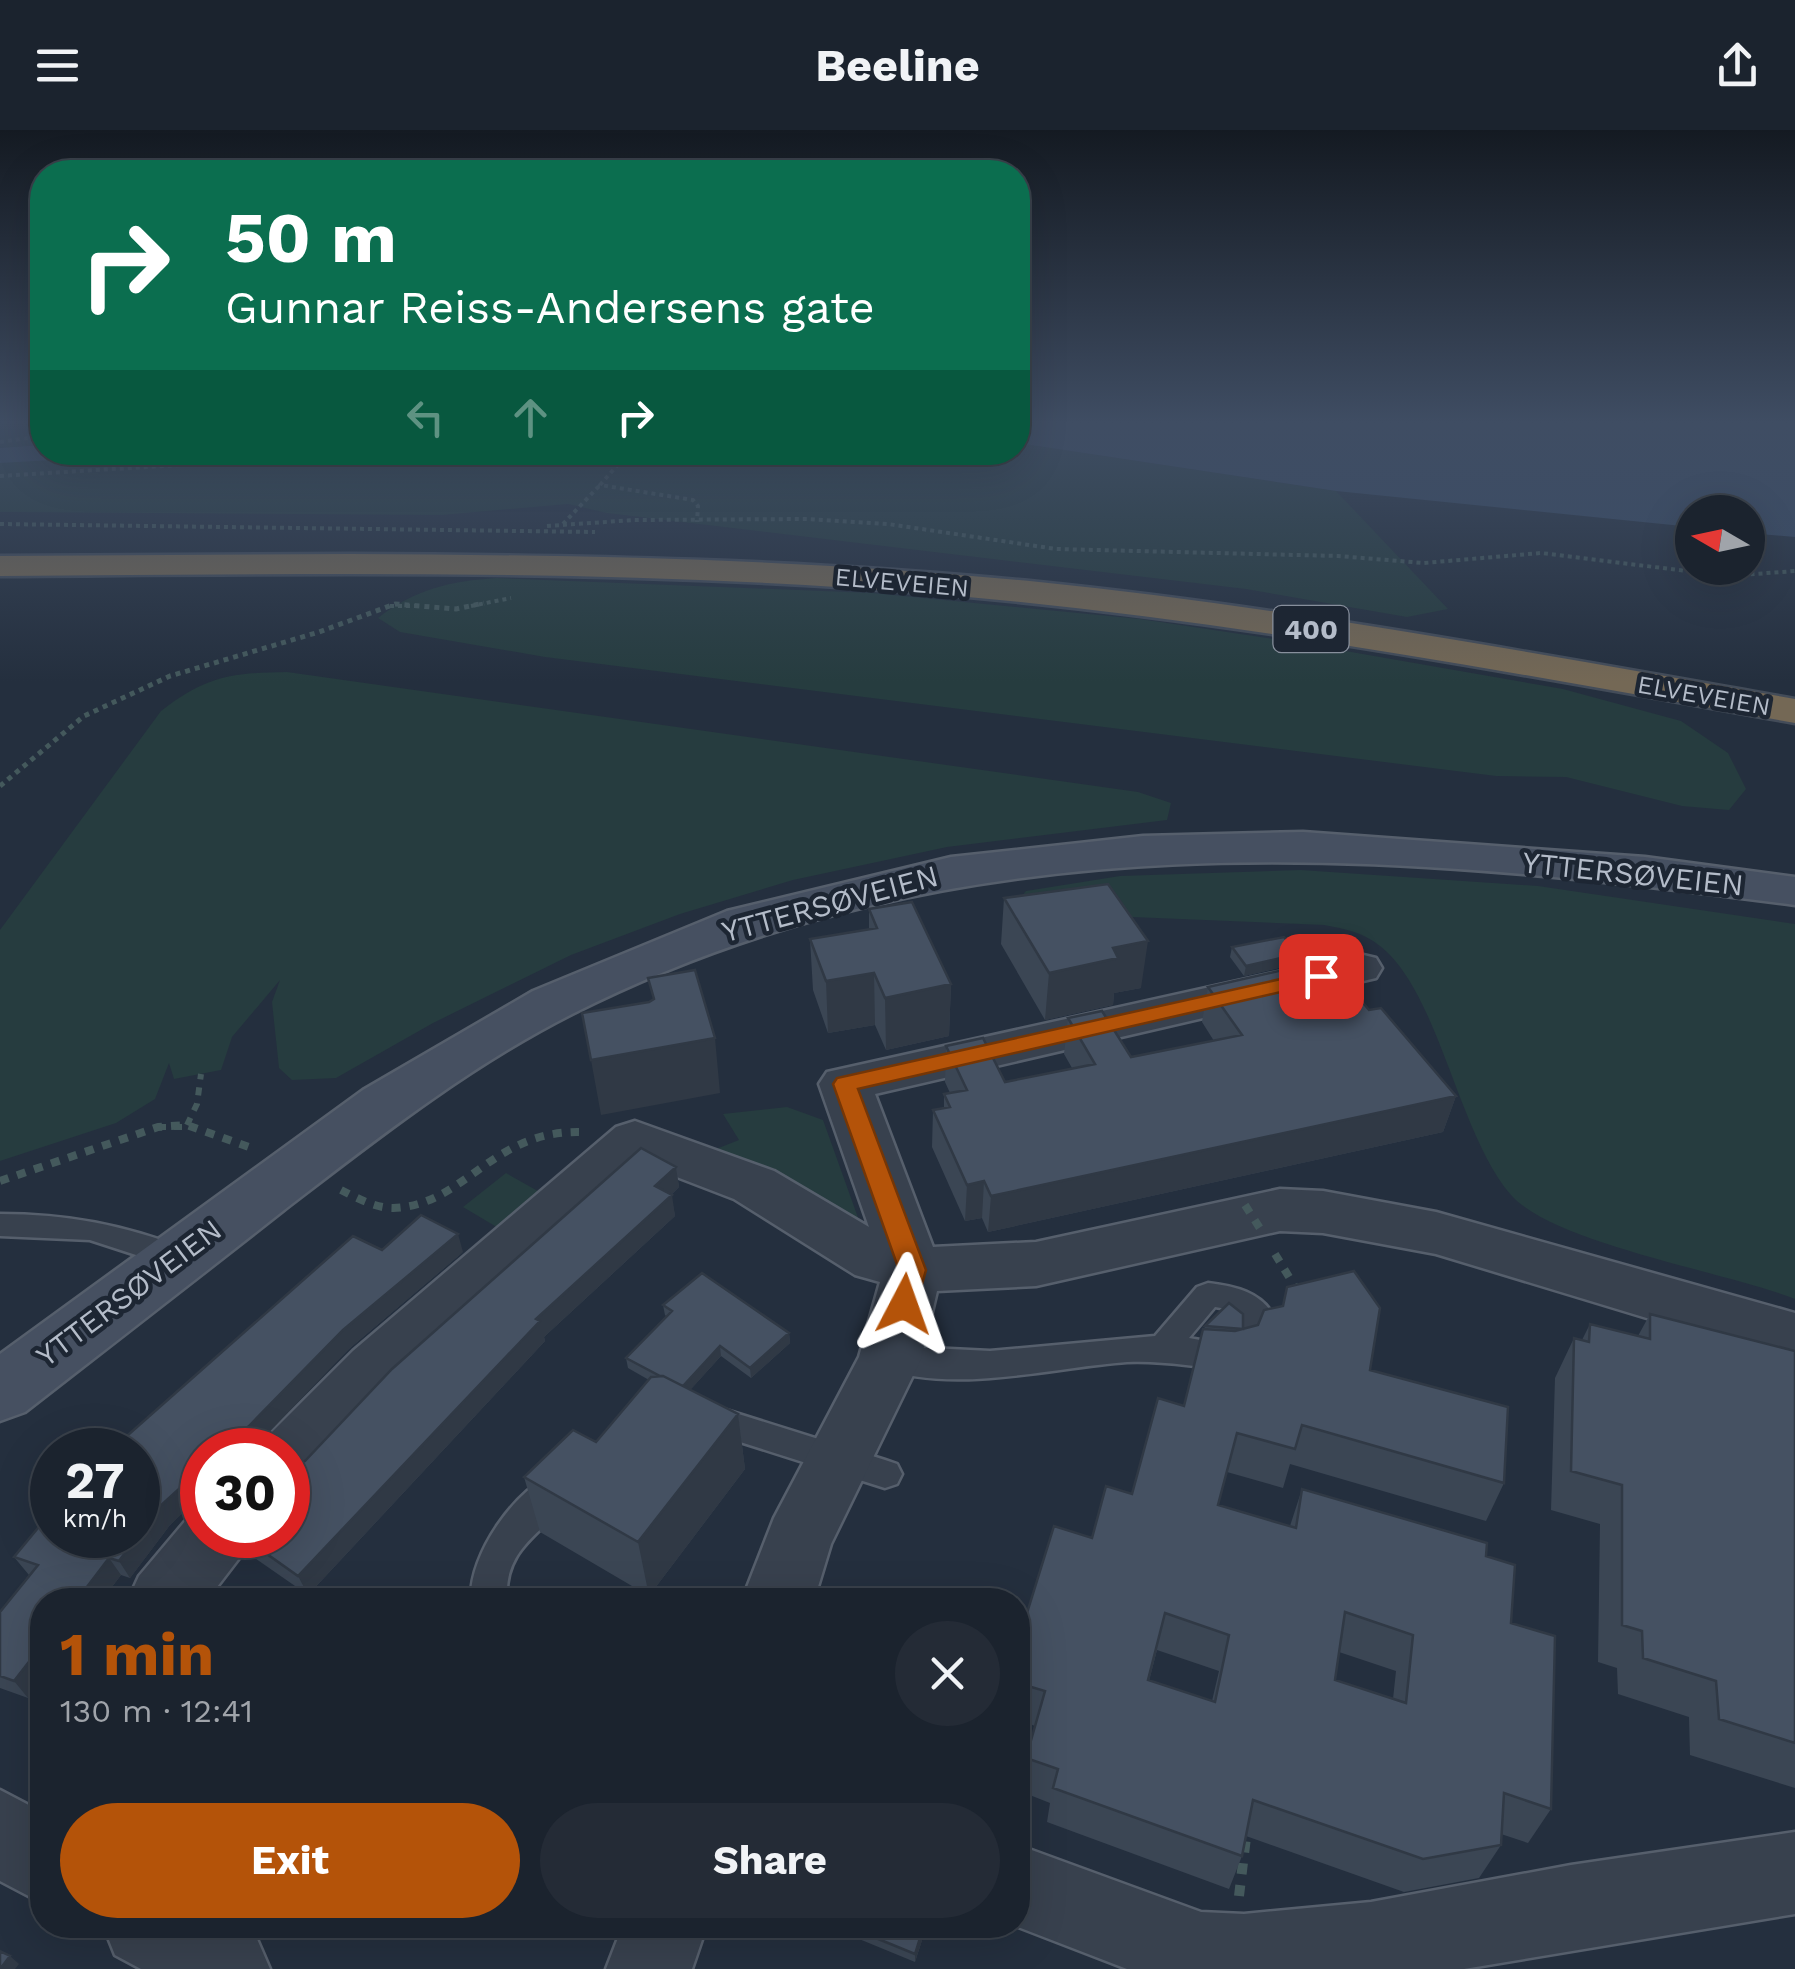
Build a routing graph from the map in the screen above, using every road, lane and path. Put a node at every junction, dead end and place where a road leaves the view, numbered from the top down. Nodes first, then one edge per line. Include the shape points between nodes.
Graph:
1 (576, 510) edge
2 (698, 510) edge
3 (697, 522) junction
4 (562, 525) junction
5 (511, 528) dead end
6 (0, 566) edge
7 (1795, 571) edge
8 (514, 598) dead end
9 (1795, 711) edge
10 (0, 786) edge
11 (1795, 891) edge
12 (1359, 968) dead end
13 (200, 1074) dead end
14 (187, 1125) junction
15 (635, 1140) junction
16 (264, 1154) dead end
17 (0, 1181) edge
18 (324, 1184) dead end
19 (1245, 1204) dead end
20 (0, 1224) edge
21 (176, 1258) junction
22 (913, 1270) junction
23 (1304, 1302) edge
24 (1795, 1338) edge
25 (1163, 1348) junction
26 (873, 1369) junction
27 (0, 1392) edge
28 (684, 1413) edge
29 (310, 1436) edge
30 (583, 1463) edge
31 (860, 1467) junction
32 (198, 1558) edge
33 (174, 1588) edge
34 (486, 1588) edge
35 (784, 1588) edge
36 (0, 1830) edge
37 (30, 1853) edge
38 (1795, 1873) edge
39 (1030, 1890) edge
40 (661, 1938) edge
41 (649, 1969) edge

1 - 4 path
2 - 3 path
3 - 4 path
3 - 7 path via 888,524 1056,549 1424,563 1542,553 1726,576
4 - 5 path
6 - 9 highway, ELVEVEIEN / 400 via 560,565 936,584 1287,626
8 - 10 path via 456,609 394,604 170,676 84,716
11 - 21 main road, YTTERSØVEIEN via 1646,871 1303,846 1143,850 951,872 745,922 552,1003 383,1104
12 - 22 street via 845,1084
13 - 14 path
14 - 16 path
14 - 17 path via 123,1136
15 - 18 path via 572,1130 523,1138 417,1205 390,1208
15 - 22 street via 754,1186 876,1259
15 - 29 street via 375,1369
19 - 23 path, bridge
20 - 21 lane via 116,1232
21 - 27 main road, YTTERSØVEIEN
22 - 24 street via 1036,1264 1280,1210 1323,1212 1436,1233
22 - 26 street
25 - 25 lane via 1226,1356 1247,1344 1260,1318 1234,1298 1208,1295
25 - 26 lane
26 - 31 street
28 - 31 lane
30 - 34 lane via 521,1522
31 - 35 street via 798,1540
32 - 33 street
36 - 37 street
38 - 39 street via 1328,1952 1232,1957 1201,1954
40 - 41 street

